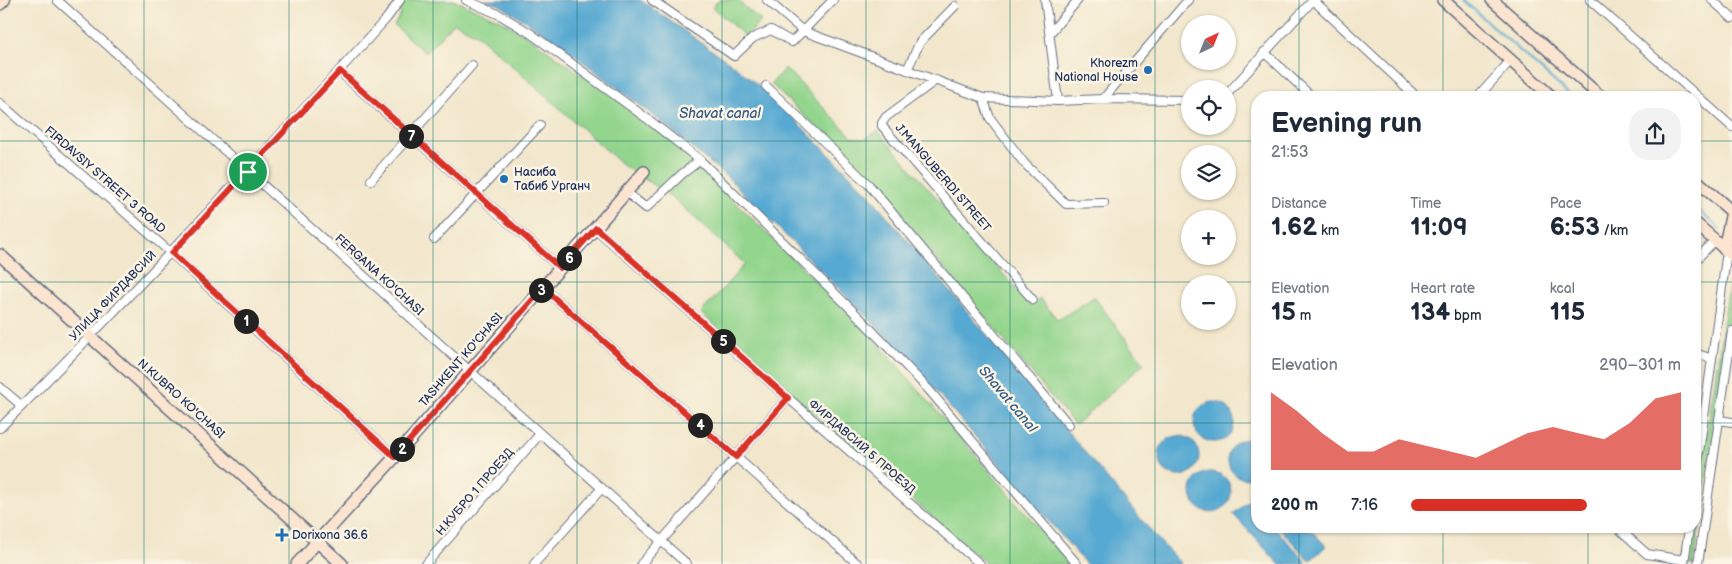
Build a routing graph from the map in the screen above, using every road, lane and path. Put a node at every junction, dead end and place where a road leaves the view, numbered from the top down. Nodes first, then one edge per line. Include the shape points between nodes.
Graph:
1 (4, 0) edge
2 (57, 0) edge
3 (400, 0) edge
4 (466, 0) edge
5 (652, 0) edge
6 (767, 0) edge
7 (833, 0) edge
8 (1045, 0) edge
9 (1078, 0) edge
10 (1188, 0) edge
11 (1313, 0) edge
12 (1443, 0) edge
13 (1492, 0) edge
14 (1590, 0) edge
15 (1712, 0) edge
16 (0, 4) edge
17 (955, 6) dead end
18 (1732, 18) edge
19 (803, 31) junction
20 (1050, 33) junction
21 (1264, 52) junction
22 (1511, 60) junction
23 (472, 65) dead end
24 (907, 70) junction
25 (340, 71) junction
26 (936, 80) junction
27 (1236, 84) edge
28 (766, 86) dead end
29 (1306, 91) edge
30 (1410, 91) edge
31 (1483, 91) edge
32 (1545, 91) edge
33 (1594, 91) edge
34 (1693, 91) edge
35 (983, 98) junction
36 (1701, 98) edge
37 (1103, 99) junction
38 (1181, 100) edge
39 (1058, 101) junction
40 (0, 103) edge
41 (540, 125) dead end
42 (1732, 126) edge
43 (411, 136) junction
44 (700, 160) junction
45 (248, 172) junction
46 (644, 172) dead end
47 (371, 180) dead end
48 (1701, 185) edge
49 (626, 192) junction
50 (476, 194) junction
51 (1104, 203) dead end
52 (1732, 212) edge
53 (596, 228) junction
54 (1701, 228) edge
55 (434, 239) dead end
56 (1715, 240) junction
57 (1728, 252) edge
58 (172, 253) junction
59 (0, 255) edge
60 (1701, 255) edge
61 (560, 268) junction
62 (543, 288) junction
63 (1033, 300) dead end
64 (1732, 331) edge
65 (90, 335) junction
66 (1701, 355) edge
67 (1712, 359) junction
68 (470, 371) junction
69 (0, 387) edge
70 (788, 398) junction
71 (22, 406) junction
72 (1719, 420) junction
73 (1732, 422) edge
74 (1069, 425) dead end
75 (0, 428) edge
76 (540, 434) junction
77 (1701, 437) edge
78 (395, 457) junction
79 (736, 457) junction
80 (602, 488) junction
81 (1624, 533) edge
82 (1688, 533) edge
83 (317, 541) junction
84 (661, 541) junction
85 (1684, 562) edge
86 (296, 564) edge
87 (342, 564) edge
88 (426, 564) edge
89 (534, 564) edge
90 (641, 564) edge
91 (687, 564) edge
92 (858, 564) edge
93 (980, 564) edge
94 (1077, 564) edge
95 (1698, 564) edge

1 - 16 street
2 - 45 street, FERGANA KO'CHASI
3 - 25 street, УЛИЦА ФИРДАВСИЙ
4 - 44 street via 530,32
5 - 19 street via 734,56 752,38 772,30 792,42
6 - 19 street
7 - 19 street
8 - 20 street
9 - 20 street
10 - 37 street
11 - 21 street
11 - 30 street
12 - 22 street
13 - 33 street
14 - 34 street
15 - 18 street
17 - 24 street via 920,42
19 - 24 street
20 - 39 street
21 - 27 street
21 - 29 street
22 - 31 street
22 - 32 street
23 - 43 street
24 - 26 street
25 - 43 street
25 - 45 street, УЛИЦА ФИРДАВСИЙ
26 - 35 street
26 - 63 street, J.MANGUBERDI STREET via 886,117 882,126
28 - 74 street via 869,185
35 - 39 street
35 - 51 street via 990,118 1024,163 1066,204
36 - 42 street
37 - 38 street
37 - 39 street
40 - 58 street, FIRDAVSIY STREET 3 ROAD
41 - 50 street
43 - 47 street
43 - 50 street
44 - 49 street via 646,208
44 - 94 street via 929,390
45 - 58 street, УЛИЦА ФИРДАВСИЙ
45 - 68 street, FERGANA KO'CHASI
46 - 49 street, TASHKENT KO'CHASI
48 - 52 street
49 - 53 street, TASHKENT KO'CHASI
50 - 55 street
50 - 61 street
52 - 57 street
53 - 61 street, TASHKENT KO'CHASI
53 - 70 street, ФИРДАВСИЙ 5 ПРОЕЗД
54 - 56 street
56 - 57 street
56 - 60 street
57 - 67 street
58 - 65 street, УЛИЦА ФИРДАВСИЙ
58 - 78 street, FIRDAVSIY STREET 3 ROAD
59 - 65 street, N.KUBRO KO'CHASI
61 - 62 street, TASHKENT KO'CHASI
62 - 68 street, TASHKENT KO'CHASI
62 - 79 street
64 - 72 street
65 - 71 street, УЛИЦА ФИРДАВСИЙ
65 - 83 street, N.KUBRO KO'CHASI
66 - 67 street
67 - 77 street
68 - 76 street, FERGANA KO'CHASI
68 - 78 street, TASHKENT KO'CHASI
69 - 71 street
70 - 79 street
70 - 93 street, ФИРДАВСИЙ 5 ПРОЕЗД
71 - 75 street, УЛИЦА ФИРДАВСИЙ
72 - 73 street
72 - 95 street
76 - 80 street, FERGANA KO'CHASI
76 - 88 street, Н.КУБРО 1 ПРОЕЗД
78 - 83 street, TASHKENT KO'CHASI
79 - 84 street
79 - 92 street
80 - 84 street, FERGANA KO'CHASI
80 - 89 street
81 - 85 street via 1647,554
82 - 85 street
83 - 86 street, TASHKENT KO'CHASI
83 - 87 street, N.KUBRO KO'CHASI
84 - 90 street
84 - 91 street, FERGANA KO'CHASI

